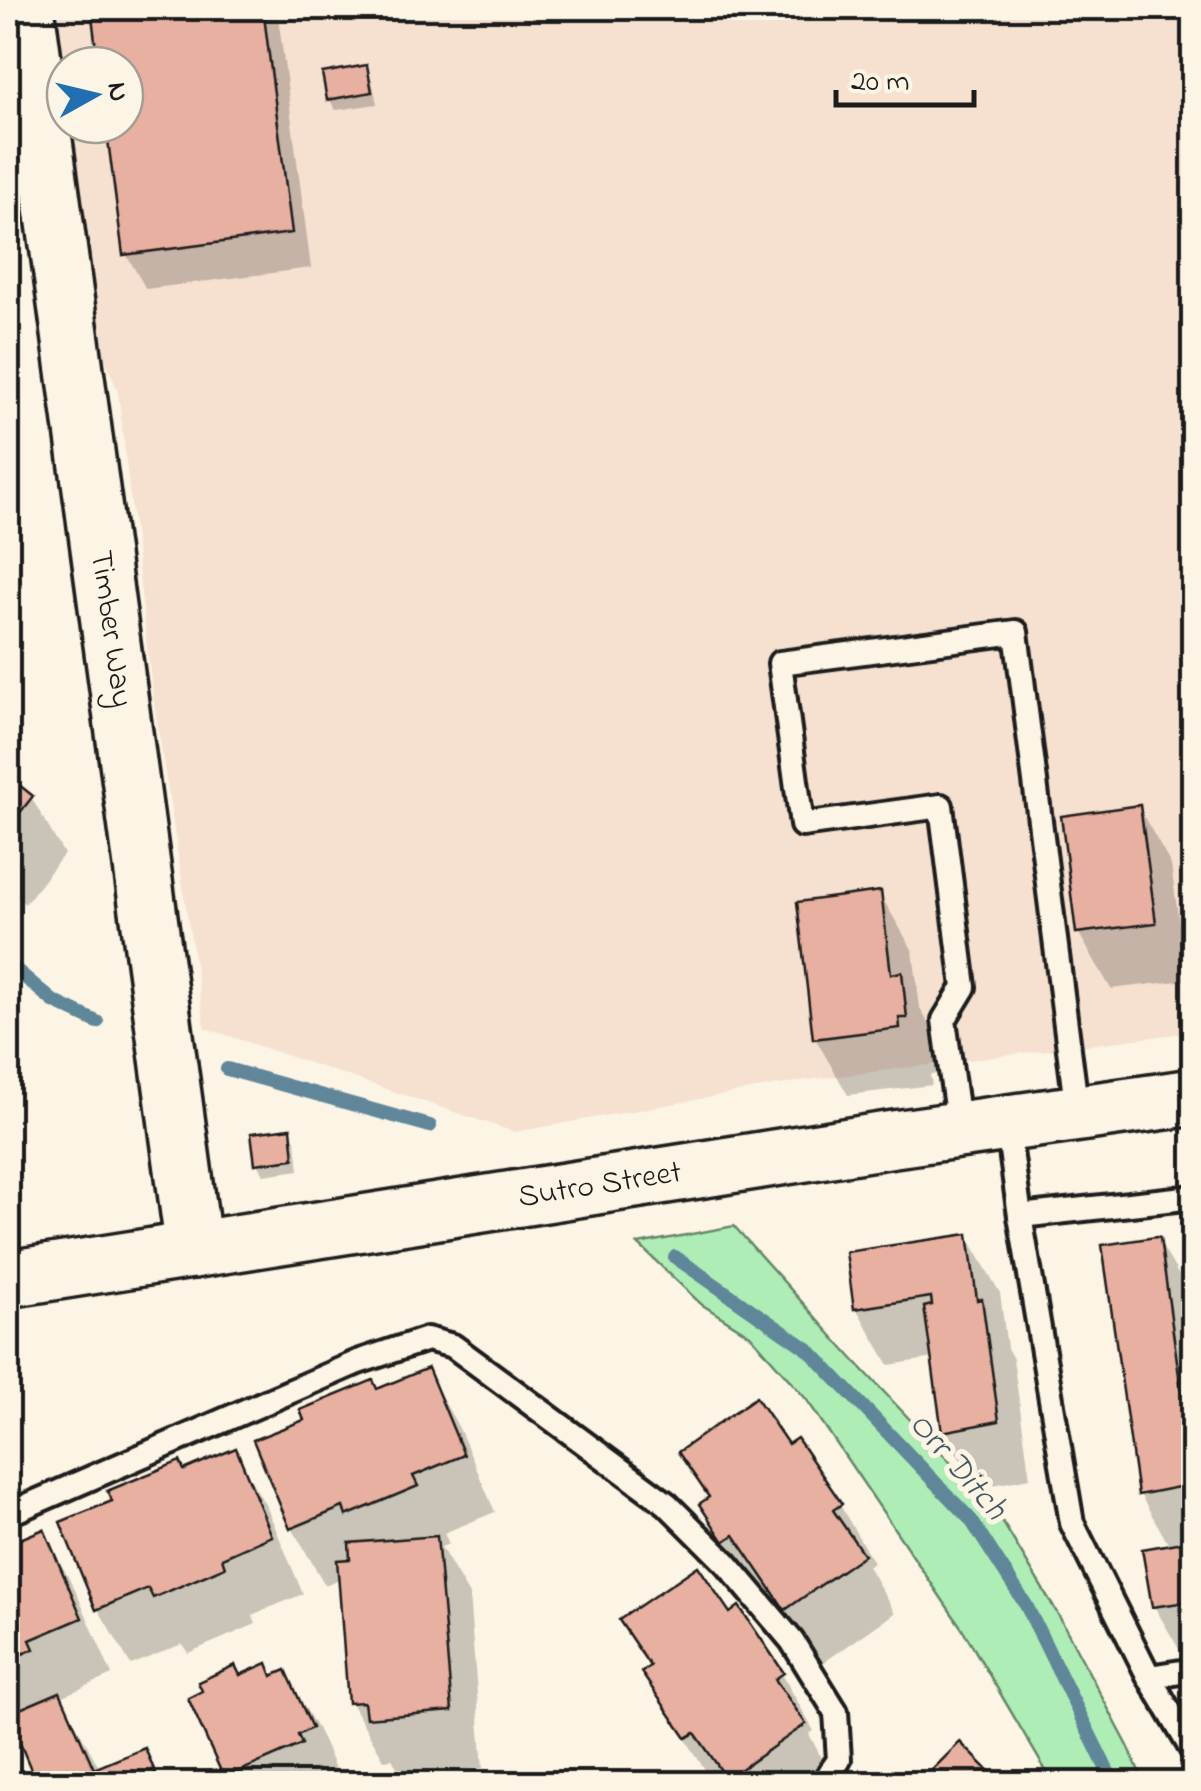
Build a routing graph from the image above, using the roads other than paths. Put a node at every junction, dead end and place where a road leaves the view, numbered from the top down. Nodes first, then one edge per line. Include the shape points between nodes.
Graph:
1 (26, 8) edge
2 (1194, 1097) edge
3 (1077, 1112) junction
4 (983, 1126) junction
5 (1194, 1196) edge
6 (1020, 1216) junction
7 (194, 1250) junction
8 (8, 1279) edge
9 (8, 1514) edge
10 (1194, 1670) edge
11 (1149, 1677) junction
12 (1194, 1753) edge
13 (822, 1784) edge

1 - 7 street, Timber Way
2 - 3 street, Sutro Street
3 - 4 street, Sutro Street
3 - 4 lane via 1016,632 780,662 802,825 941,806 964,987 944,1020
4 - 6 lane
4 - 7 street, Sutro Street
5 - 6 lane
6 - 11 lane via 1072,1523
7 - 8 street, Sutro Street
9 - 13 lane via 358,1362 427,1339 453,1346 667,1504 792,1641 836,1712 839,1760
10 - 11 lane
11 - 12 lane

